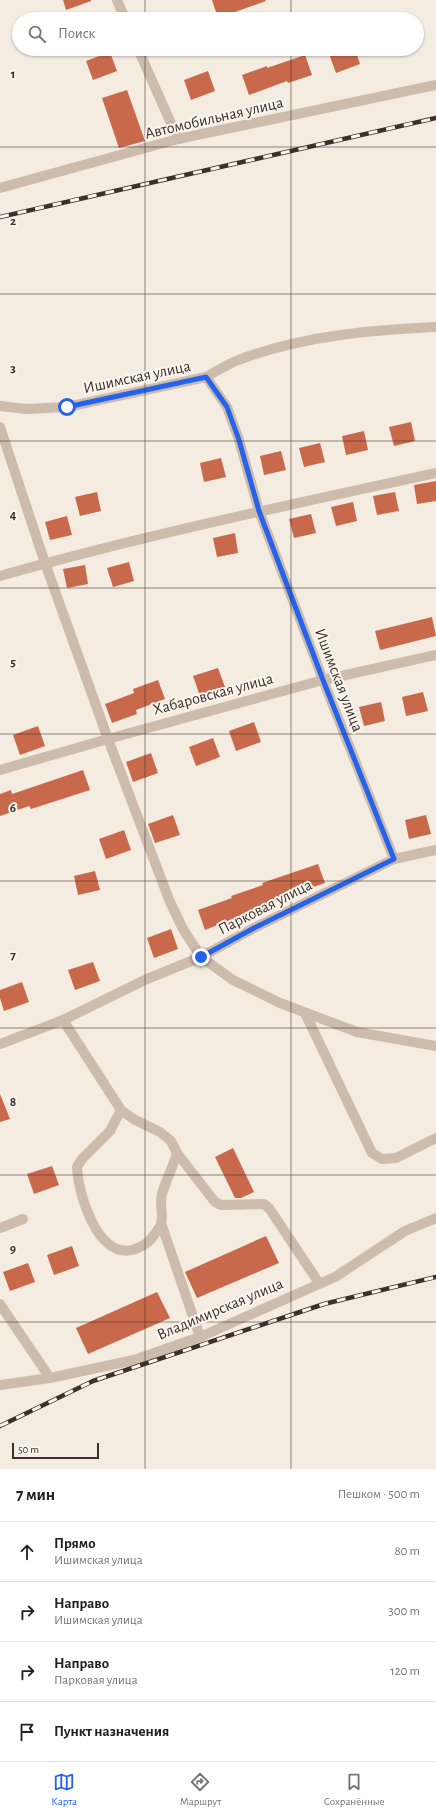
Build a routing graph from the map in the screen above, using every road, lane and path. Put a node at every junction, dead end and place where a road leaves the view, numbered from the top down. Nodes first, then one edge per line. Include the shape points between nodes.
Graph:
1 (117, 0) edge
2 (122, 12) edge
3 (141, 56) edge
4 (436, 85) edge
5 (178, 139) junction
6 (0, 188) edge
7 (436, 326) edge
8 (206, 377) junction
9 (0, 406) edge
10 (0, 427) edge
11 (436, 473) edge
12 (259, 511) junction
13 (45, 563) junction
14 (0, 576) edge
15 (436, 655) edge
16 (323, 680) junction
17 (108, 738) junction
18 (0, 770) edge
19 (436, 850) edge
20 (394, 859) junction
21 (201, 957) junction
22 (305, 1012) junction
23 (63, 1020) junction
24 (0, 1044) edge
25 (436, 1046) edge
26 (121, 1110) junction
27 (436, 1138) edge
28 (177, 1154) junction
29 (436, 1218) edge
30 (23, 1219) dead end
31 (161, 1223) junction
32 (0, 1228) edge
33 (319, 1283) junction
34 (0, 1304) edge
35 (200, 1337) junction
36 (50, 1378) junction
37 (0, 1385) edge

1 - 2 street
3 - 5 street
4 - 5 street, Автомобильная улица
5 - 6 street, Автомобильная улица
7 - 8 street via 382,329 280,346 239,359
8 - 9 street, Ишимская улица via 67,407 26,409
8 - 12 street, Ишимская улица via 227,407
10 - 13 street
11 - 12 street
12 - 13 street
12 - 16 street, Ишимская улица
13 - 14 street
13 - 17 street
15 - 16 street, Хабаровская улица
16 - 17 street, Хабаровская улица
16 - 20 street, Ишимская улица
17 - 18 street, Хабаровская улица
17 - 21 street via 170,902
19 - 20 street, Парковая улица
20 - 21 street, Парковая улица
21 - 22 street via 233,980
21 - 23 street, Парковая улица via 147,979
22 - 25 street via 357,1032
22 - 27 street via 372,1153 382,1159 396,1158
23 - 24 street, Парковая улица
23 - 26 street
26 - 28 street via 160,1132 171,1141
26 - 31 street via 110,1131 77,1167 86,1207 107,1244 114,1249 124,1251 144,1245 150,1241
28 - 31 street via 161,1194
28 - 33 street via 220,1205 264,1204 269,1208
29 - 33 street, Владимирская улица via 405,1231 335,1277
30 - 32 street
31 - 35 street
33 - 35 street, Владимирская улица
34 - 36 street
35 - 36 street, Владимирская улица via 134,1360
36 - 37 street, Владимирская улица

